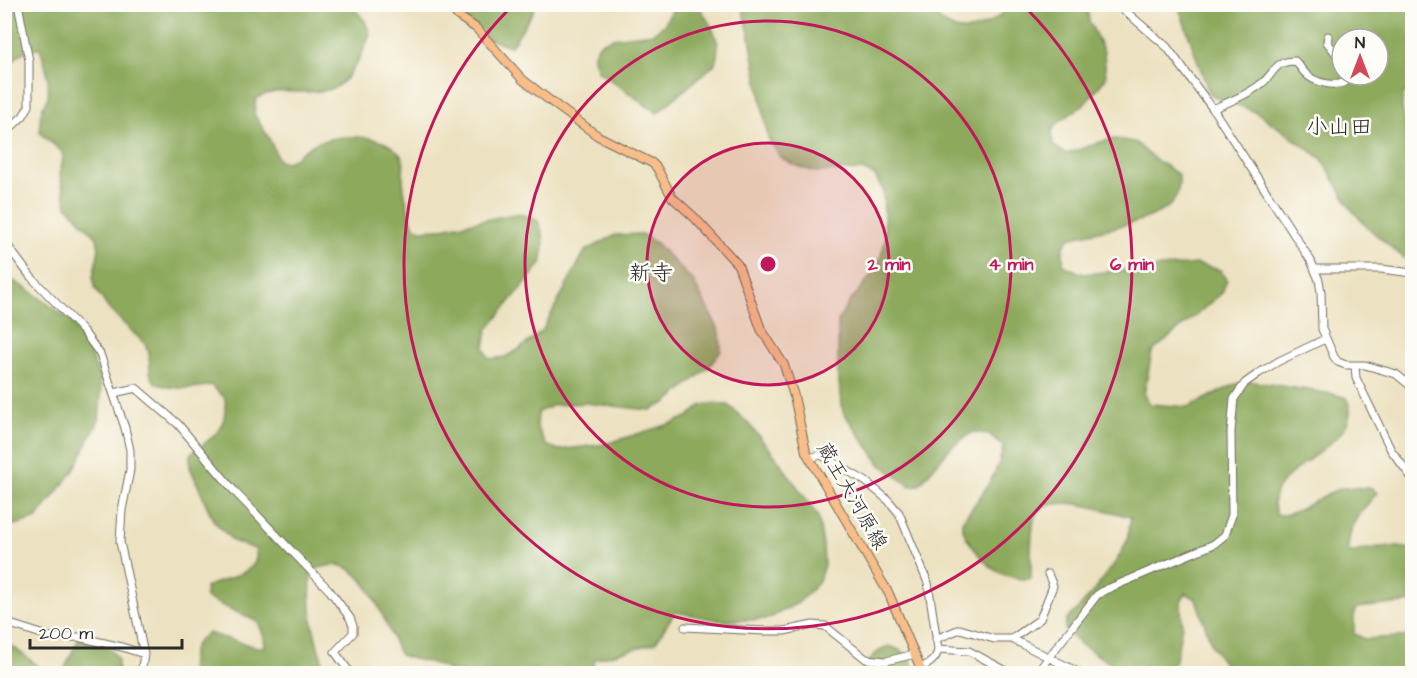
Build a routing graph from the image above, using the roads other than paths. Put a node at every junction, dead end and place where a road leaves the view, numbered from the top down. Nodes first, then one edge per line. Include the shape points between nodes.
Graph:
1 (18, 4) edge
2 (448, 4) edge
3 (1118, 4) edge
4 (1328, 36) dead end
5 (1330, 46) edge
6 (1330, 84) edge
7 (1213, 109) junction
8 (4, 134) edge
9 (4, 241) edge
10 (1315, 269) junction
11 (1413, 273) edge
12 (1325, 339) junction
13 (1355, 365) junction
14 (1413, 387) edge
15 (114, 393) junction
16 (809, 458) junction
17 (1413, 478) edge
18 (1048, 574) dead end
19 (4, 622) edge
20 (685, 627) dead end
21 (936, 639) junction
22 (1012, 639) junction
23 (937, 653) junction
24 (144, 654) junction
25 (915, 654) junction
26 (1050, 657) junction
27 (922, 671) edge
28 (141, 674) edge
29 (351, 674) edge
30 (1012, 674) edge
31 (1036, 674) edge
32 (1082, 674) edge

1 - 8 street via 29,61 29,106
2 - 16 main road, 蔵王大河原線 via 476,28 523,80 597,136 652,163 672,197 738,265 761,329 784,365
3 - 7 street via 1167,47
4 - 5 street
6 - 7 street via 1312,79 1295,61 1287,61 1276,66 1261,84
7 - 10 street
9 - 15 street via 31,277 93,343
10 - 11 street
10 - 12 street
12 - 13 street via 1338,362
12 - 26 street via 1245,383 1234,399 1232,515 1221,540 1097,595
13 - 14 street via 1396,374
13 - 17 street via 1356,378 1391,450
15 - 24 street via 131,458 120,542
15 - 29 street via 136,388 178,424 236,493 330,591 353,626 353,633 335,652
16 - 21 street via 821,454 865,481 895,507 928,583
16 - 25 main road, 蔵王大河原線 via 873,564
18 - 22 street via 1053,586 1040,619
19 - 24 street via 54,638 78,637
20 - 25 street via 784,631 825,626 866,659 886,661
21 - 22 street via 960,629 994,639
21 - 23 street
22 - 26 street
23 - 27 street
23 - 30 street via 969,651
24 - 28 street
25 - 27 main road, 蔵王大河原線
26 - 31 street
26 - 32 street

